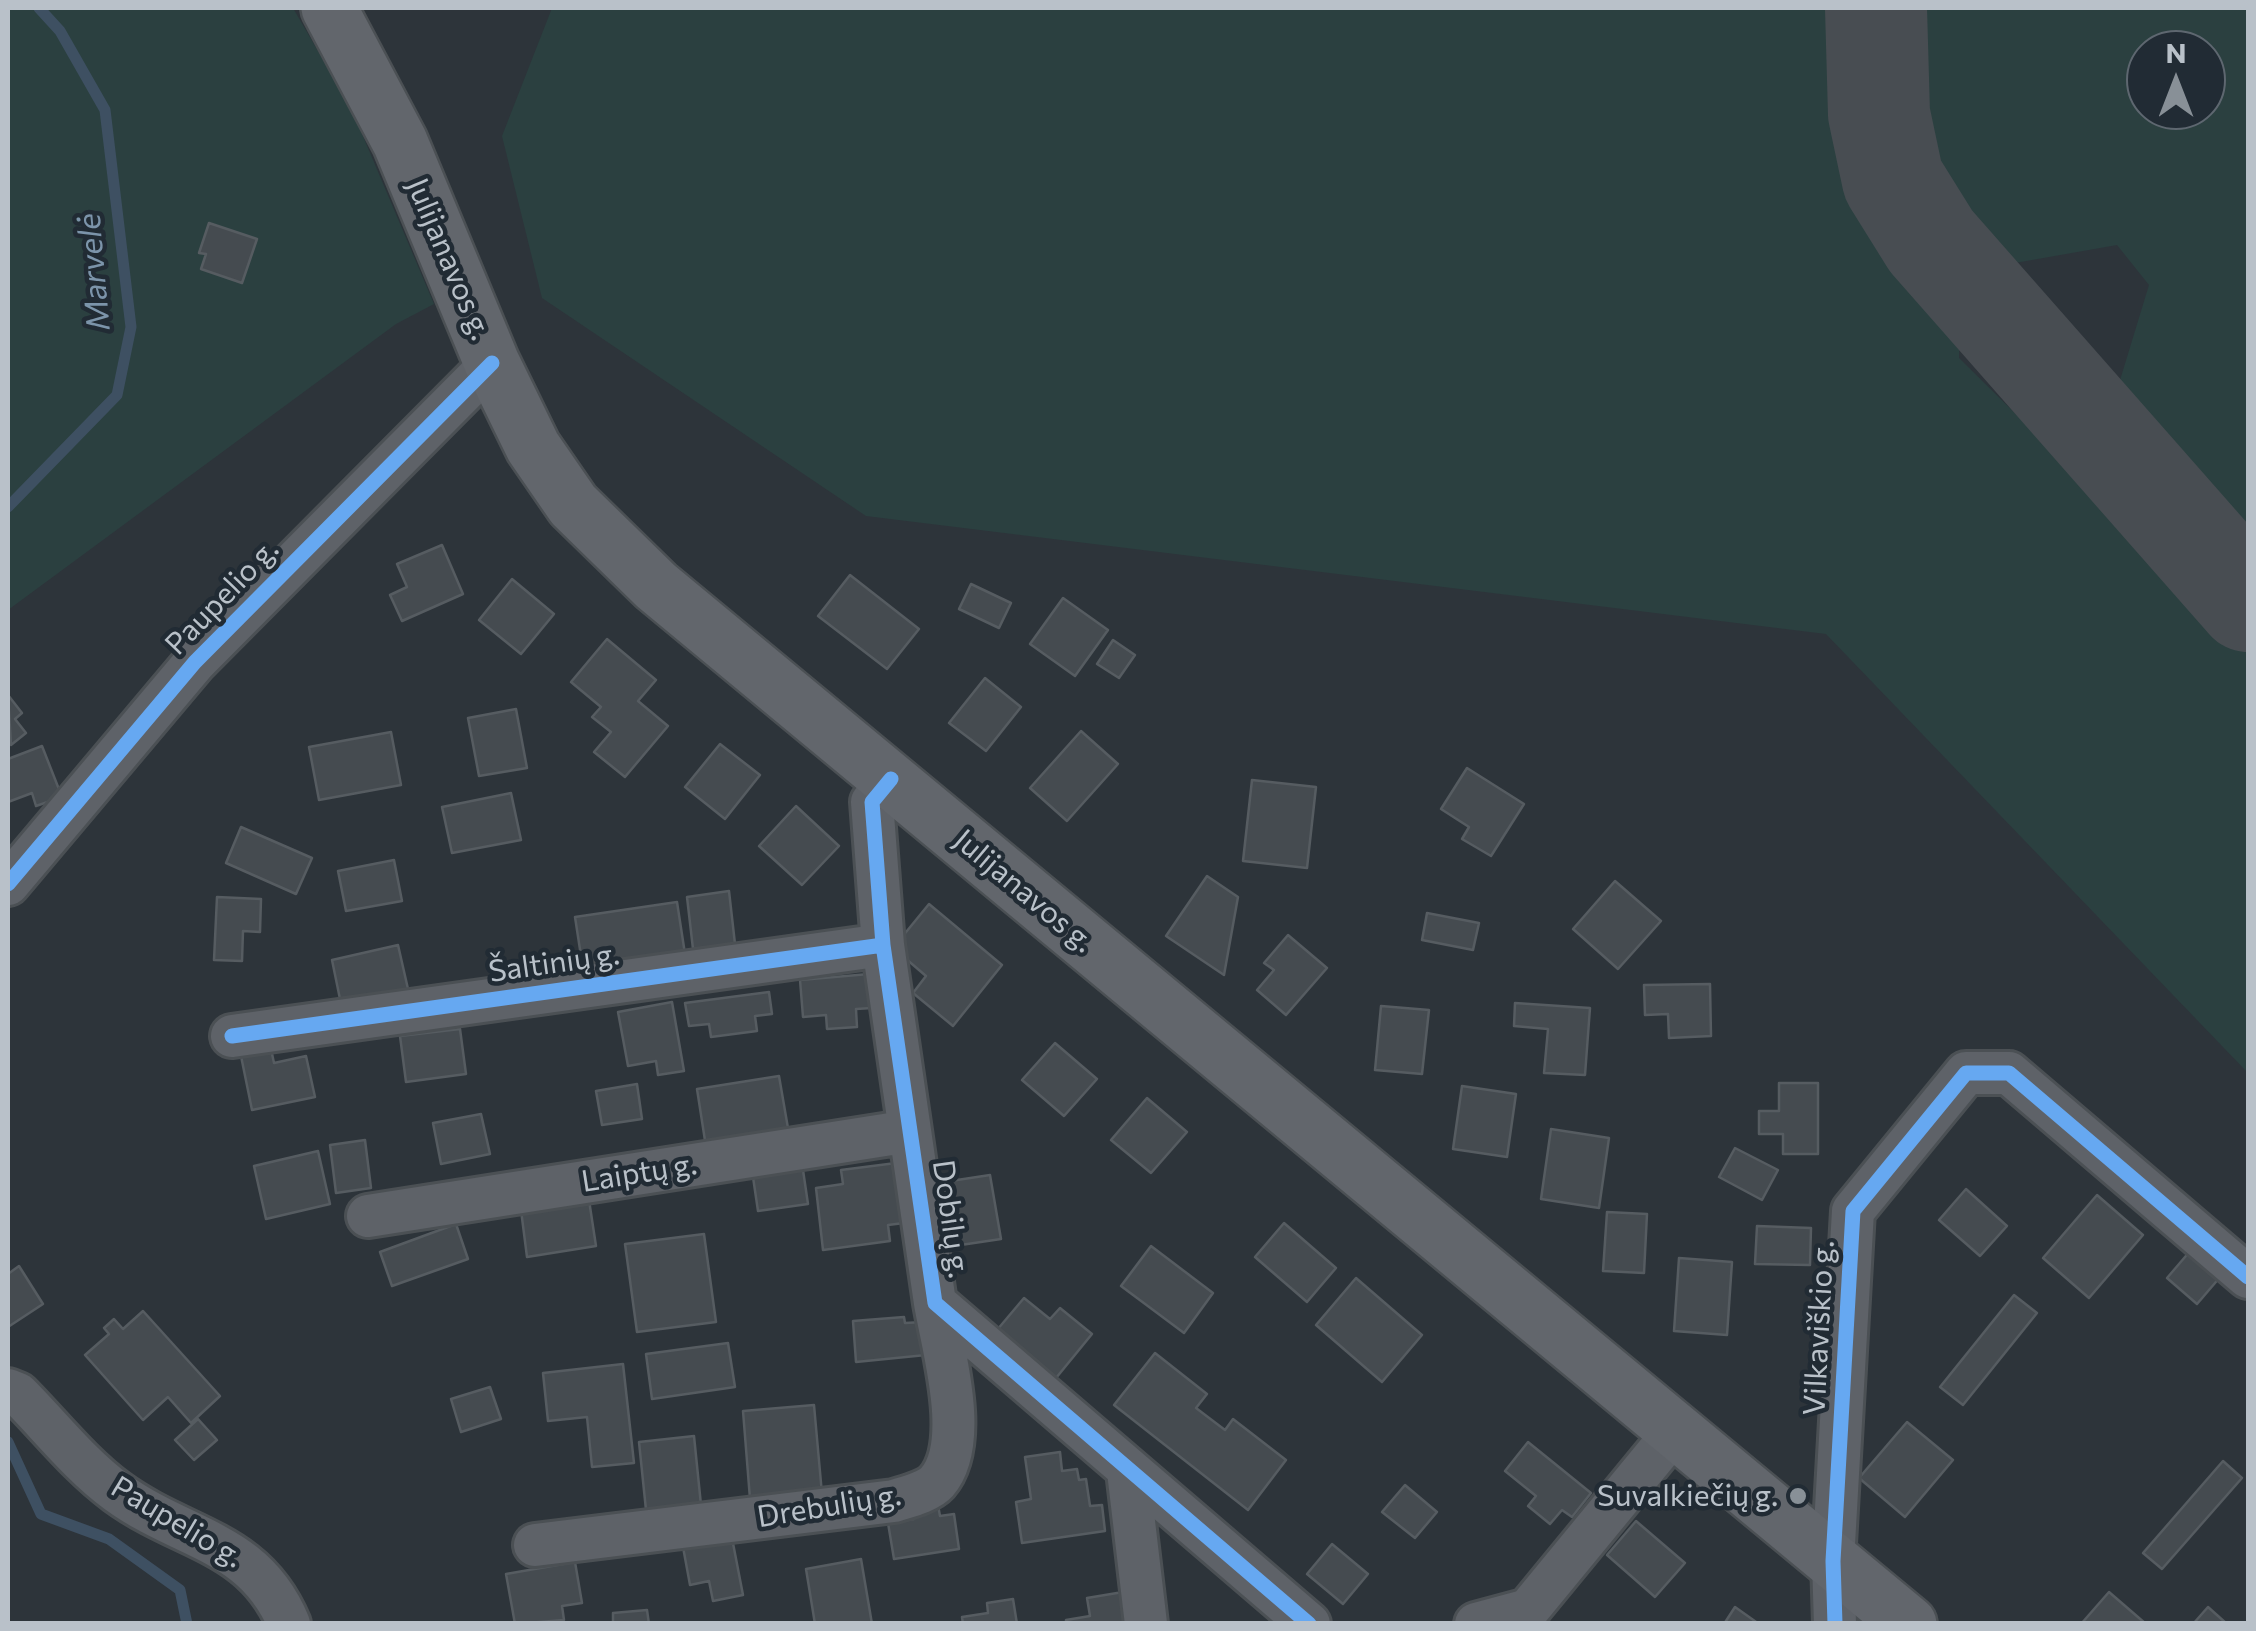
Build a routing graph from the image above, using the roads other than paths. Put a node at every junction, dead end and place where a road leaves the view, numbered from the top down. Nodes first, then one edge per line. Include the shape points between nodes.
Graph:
1 (329, 8) edge
2 (492, 363) junction
3 (890, 779) junction
4 (8, 884) edge
5 (883, 945) junction
6 (232, 1036) dead end
7 (910, 1130) junction
8 (368, 1216) dead end
9 (2248, 1277) edge
10 (935, 1304) junction
11 (8, 1390) edge
12 (1676, 1430) junction
13 (1128, 1471) junction
14 (534, 1545) dead end
15 (1833, 1561) junction
16 (288, 1624) edge
17 (1146, 1624) edge
18 (1308, 1624) edge
19 (1476, 1624) edge
20 (1834, 1624) edge
21 (1909, 1624) edge

1 - 2 main road, Julijanavos g. via 400,142
2 - 3 main road, Julijanavos g. via 533,447 573,505 656,586
2 - 4 street, Paupelio g. via 195,662
3 - 5 street, Dobilų g. via 872,802
3 - 12 main road, Julijanavos g.
5 - 6 street, Šaltinių g.
5 - 7 street, Dobilų g.
7 - 8 street, Laiptų g.
7 - 10 street, Dobilų g.
9 - 15 street, Vilkaviškio g. via 2009,1073 1966,1073 1853,1211
10 - 13 street, Dobilų g.
10 - 14 street, Drebulių g. via 954,1415 949,1462 935,1485 894,1501
11 - 16 street, Paupelio g. via 115,1490 247,1562 275,1592
12 - 15 main road, Julijanavos g.
12 - 19 street via 1528,1610
13 - 17 street
13 - 18 street, Dobilų g.
15 - 20 street, Vilkaviškio g.
15 - 21 main road, Julijanavos g.

